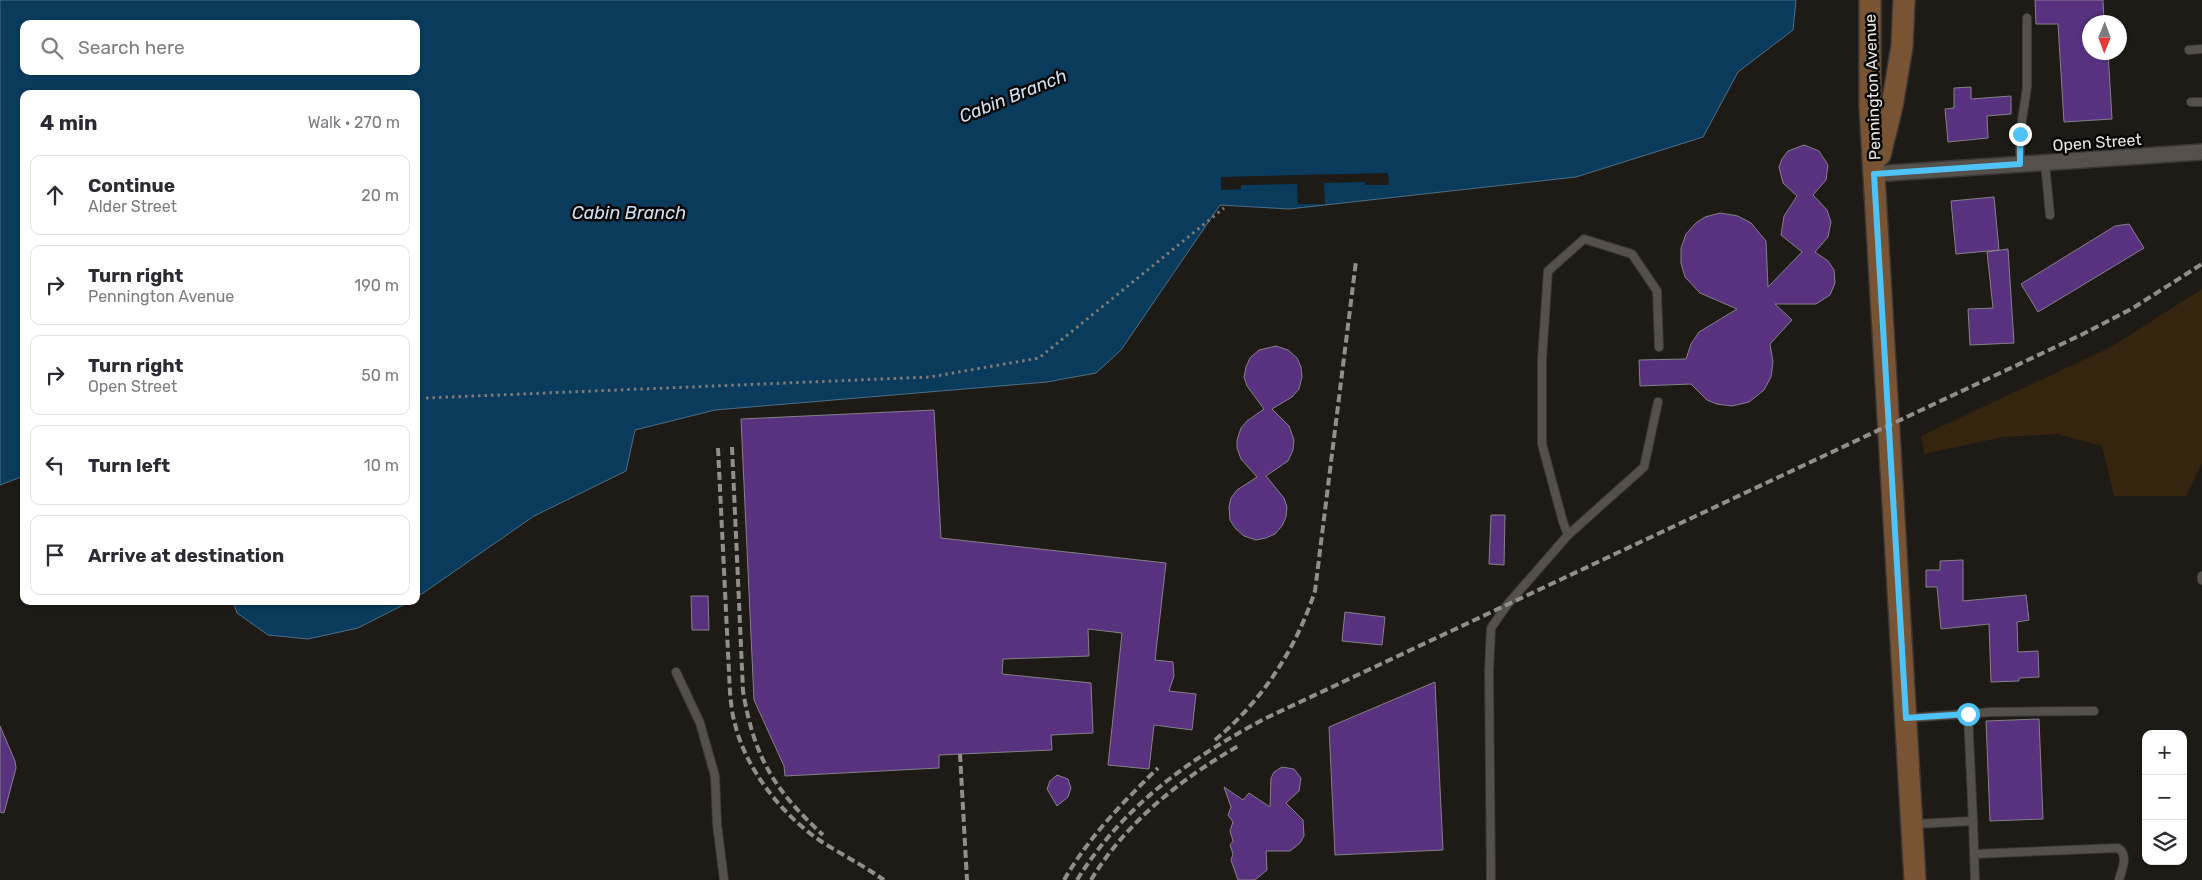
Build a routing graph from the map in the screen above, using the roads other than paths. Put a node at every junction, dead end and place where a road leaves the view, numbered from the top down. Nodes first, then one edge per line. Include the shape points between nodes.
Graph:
1 (1870, 0) edge
2 (1904, 0) edge
3 (2027, 18) dead end
4 (2202, 49) edge
5 (2189, 50) dead end
6 (2191, 102) dead end
7 (2202, 102) edge
8 (2202, 152) edge
9 (2045, 163) junction
10 (2020, 164) junction
11 (1874, 174) junction
12 (2050, 215) dead end
13 (1659, 347) dead end
14 (1658, 402) dead end
15 (1568, 535) junction
16 (676, 672) dead end
17 (2094, 711) dead end
18 (1968, 714) junction
19 (1906, 718) junction
20 (1972, 822) junction
21 (1912, 824) junction
22 (1974, 854) junction
23 (724, 880) edge
24 (1491, 880) edge
25 (1915, 880) edge
26 (1975, 880) edge
27 (2119, 880) edge

1 - 11 main road, Pennington Avenue
2 - 11 main road, Pennington Avenue via 1902,46 1892,106
3 - 10 lane via 2027,87 2020,134
4 - 5 lane
6 - 7 lane
8 - 9 street, Open Street
9 - 10 street, Open Street
9 - 12 lane
10 - 11 street, Open Street
11 - 19 main road, Pennington Avenue
13 - 15 lane via 1657,291 1632,254 1584,239 1548,271 1542,360 1542,444
14 - 15 lane via 1644,467
15 - 24 lane via 1491,628
16 - 23 lane via 700,723 715,776
17 - 18 lane
18 - 19 lane
18 - 20 lane
19 - 21 main road, Pennington Avenue
20 - 21 lane
20 - 22 lane
21 - 25 main road, Pennington Avenue
22 - 26 lane
22 - 27 lane via 2118,848 2124,856

